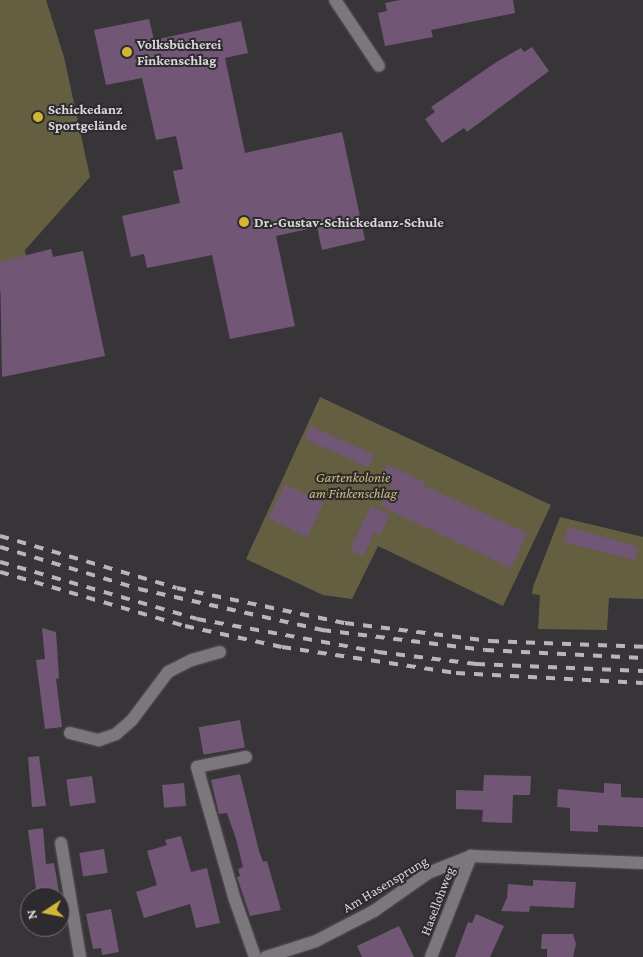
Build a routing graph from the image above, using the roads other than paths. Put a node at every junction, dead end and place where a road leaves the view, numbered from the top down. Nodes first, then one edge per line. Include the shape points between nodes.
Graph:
1 (335, 0) edge
2 (379, 66) dead end
3 (220, 652) dead end
4 (70, 733) dead end
5 (246, 757) dead end
6 (61, 843) dead end
7 (471, 856) junction
8 (643, 864) edge
9 (80, 957) edge
10 (255, 957) edge
11 (266, 957) edge
12 (431, 957) edge

1 - 2 street
3 - 4 street via 168,672 132,720 116,734 99,740
5 - 10 street via 197,767
6 - 9 street
7 - 8 street, Am Hasensprung
7 - 11 street, Am Hasensprung via 428,873 374,911 316,941
7 - 12 street, Hasellohweg

